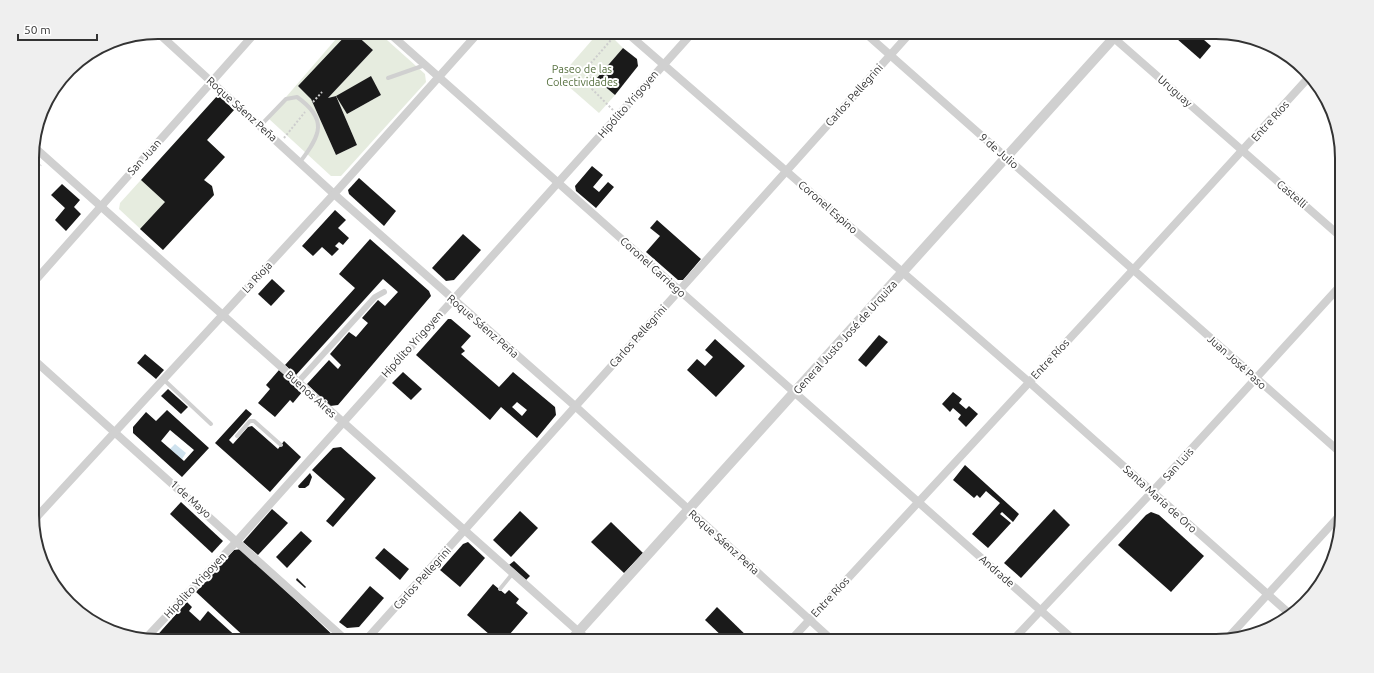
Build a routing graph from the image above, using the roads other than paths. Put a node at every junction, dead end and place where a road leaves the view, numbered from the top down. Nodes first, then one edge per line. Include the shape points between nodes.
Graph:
1 (165, 39) edge
2 (250, 39) edge
3 (396, 39) edge
4 (473, 39) edge
5 (634, 39) edge
6 (686, 39) edge
7 (872, 39) edge
8 (905, 39) edge
9 (1109, 39) edge
10 (1119, 39) edge
11 (890, 55) junction
12 (663, 64) junction
13 (425, 65) junction
14 (439, 77) junction
15 (388, 78) dead end
16 (1306, 81) edge
17 (212, 82) junction
18 (260, 126) junction
19 (1243, 150) junction
20 (39, 151) edge
21 (1007, 158) junction
22 (300, 162) junction
23 (786, 171) junction
24 (559, 183) junction
25 (334, 194) junction
26 (101, 207) junction
27 (1335, 232) edge
28 (1133, 270) junction
29 (903, 272) junction
30 (39, 276) edge
31 (679, 290) junction
32 (384, 292) dead end
33 (1335, 292) edge
34 (452, 299) junction
35 (222, 314) junction
36 (39, 364) edge
37 (1256, 378) junction
38 (163, 379) junction
39 (298, 382) junction
40 (1029, 382) junction
41 (794, 392) junction
42 (575, 406) junction
43 (342, 422) junction
44 (211, 424) dead end
45 (114, 432) junction
46 (236, 436) dead end
47 (281, 445) dead end
48 (1335, 448) edge
49 (1152, 492) junction
50 (917, 501) junction
51 (688, 510) junction
52 (39, 514) edge
53 (1335, 521) edge
54 (464, 530) junction
55 (237, 540) junction
56 (513, 573) junction
57 (500, 589) dead end
58 (1267, 594) junction
59 (1041, 610) junction
60 (1286, 611) edge
61 (810, 618) junction
62 (579, 631) junction
63 (1232, 633) edge
64 (150, 634) edge
65 (339, 634) edge
66 (371, 634) edge
67 (576, 634) edge
68 (582, 634) edge
69 (796, 634) edge
70 (827, 634) edge
71 (1019, 634) edge
72 (1067, 634) edge

1 - 17 street, Roque Sáenz Peña
2 - 17 street, San Juan
3 - 13 street, Coronel Carriego
4 - 14 street, La Rioja
5 - 12 street, Coronel Espino
6 - 12 street, Hipólito Yrigoyen
7 - 11 street, 9 de Julio
8 - 11 street, Carlos Pellegrini
9 - 21 street, General Justo José de Urquiza
10 - 19 street, Uruguay
11 - 21 street, 9 de Julio
11 - 23 street, Carlos Pellegrini
12 - 23 street, Coronel Espino
12 - 24 street, Hipólito Yrigoyen
13 - 14 street, Coronel Carriego
13 - 15 lane
14 - 24 street, Coronel Carriego
14 - 25 street, La Rioja
16 - 19 street, Entre Ríos
17 - 18 street, Roque Sáenz Peña
17 - 26 street, San Juan
18 - 22 street, Roque Sáenz Peña
18 - 22 lane via 286,99 297,96 310,106 318,117 317,134
19 - 27 street, Castelli
19 - 28 street, Entre Ríos
20 - 26 street, Buenos Aires
21 - 28 street, 9 de Julio
21 - 29 street, General Justo José de Urquiza
22 - 25 street, Roque Sáenz Peña
23 - 29 street, Coronel Espino
23 - 31 street, Carlos Pellegrini
24 - 31 street, Coronel Carriego
24 - 34 street, Hipólito Yrigoyen
25 - 34 street, Roque Sáenz Peña
25 - 35 street, La Rioja
26 - 30 street, San Juan
26 - 35 street, Buenos Aires
28 - 37 street, Juan José Paso
28 - 40 street, Entre Ríos
29 - 40 street, Coronel Espino
29 - 41 street, General Justo José de Urquiza
31 - 41 street, Coronel Carriego
31 - 42 street, Carlos Pellegrini
32 - 39 street via 375,297
33 - 37 street, San Luis
34 - 42 street, Roque Sáenz Peña
34 - 43 street, Hipólito Yrigoyen
35 - 38 street, La Rioja
35 - 39 street, Buenos Aires
36 - 45 street, 1 de Mayo
37 - 48 street, Juan José Paso
37 - 49 street, San Luis
38 - 44 lane
38 - 45 street, La Rioja
39 - 43 street, Buenos Aires
40 - 49 street, Santa María de Oro
40 - 50 street, Entre Ríos
41 - 50 street, Coronel Carriego
41 - 51 street, General Justo José de Urquiza
42 - 51 street, Roque Sáenz Peña
42 - 54 street, Carlos Pellegrini
43 - 54 street, Buenos Aires
43 - 55 street, Hipólito Yrigoyen
45 - 52 street, La Rioja
45 - 55 street, 1 de Mayo
46 - 47 lane via 250,421 254,421
49 - 58 street, Santa María de Oro
49 - 59 street, San Luis
50 - 59 street, Andrade
50 - 61 street, Entre Ríos
51 - 61 street, Roque Sáenz Peña
51 - 62 street, General Justo José de Urquiza
53 - 58 street
54 - 56 street, Buenos Aires
54 - 66 street, Carlos Pellegrini
55 - 64 street, Hipólito Yrigoyen
55 - 65 street, 1 de Mayo
56 - 57 lane
56 - 62 street, Buenos Aires
58 - 60 street, Santa María de Oro
58 - 63 street
59 - 71 street, San Luis
59 - 72 street, Andrade
61 - 69 street, Entre Ríos
61 - 70 street, Roque Sáenz Peña
62 - 67 street, General Justo José de Urquiza
62 - 68 street, Buenos Aires

